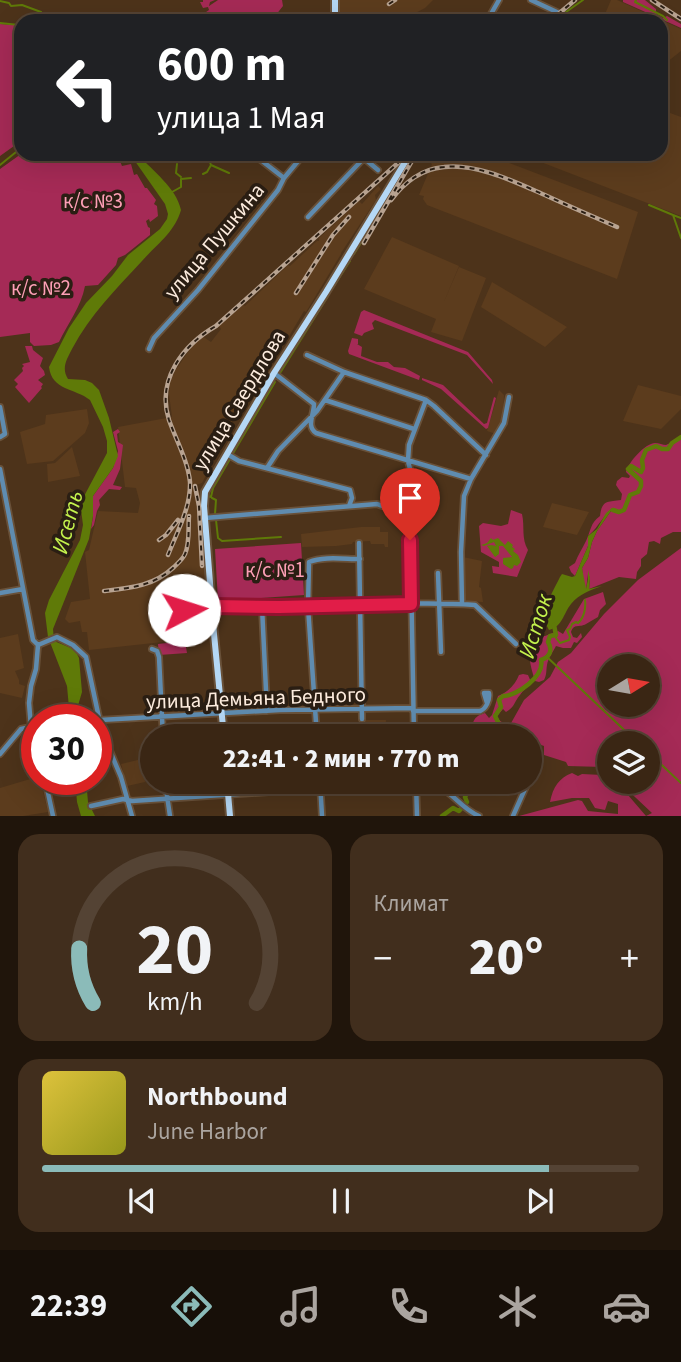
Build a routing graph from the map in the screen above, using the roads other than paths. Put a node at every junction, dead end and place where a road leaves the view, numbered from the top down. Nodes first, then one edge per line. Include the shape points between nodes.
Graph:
1 (531, 0) edge
2 (561, 14) edge
3 (262, 161) edge
4 (298, 161) edge
5 (357, 161) edge
6 (367, 161) edge
7 (406, 161) edge
8 (378, 170) dead end
9 (284, 178) junction
10 (308, 217) dead end
11 (149, 349) dead end
12 (307, 355) dead end
13 (344, 372) junction
14 (274, 373) junction
15 (509, 397) dead end
16 (326, 400) junction
17 (426, 400) junction
18 (0, 407) edge
19 (312, 415) junction
20 (415, 429) junction
21 (0, 437) edge
22 (227, 454) junction
23 (486, 455) junction
24 (408, 461) junction
25 (267, 468) junction
26 (0, 469) edge
27 (471, 479) junction
28 (410, 503) junction
29 (349, 506) junction
30 (205, 518) junction
31 (359, 543) dead end
32 (359, 559) junction
33 (438, 573) dead end
34 (23, 589) junction
35 (0, 593) edge
36 (411, 604) junction
37 (439, 604) junction
38 (462, 604) junction
39 (359, 605) junction
40 (212, 606) junction
41 (262, 607) junction
42 (308, 607) junction
43 (184, 610) dead end
44 (41, 644) junction
45 (516, 644) dead end
46 (152, 649) dead end
47 (441, 652) dead end
48 (487, 703) dead end
49 (29, 704) edge
50 (96, 704) edge
51 (315, 710) junction
52 (361, 710) junction
53 (413, 710) junction
54 (267, 711) junction
55 (222, 713) junction
56 (162, 717) junction
57 (112, 719) edge
58 (362, 719) dead end
59 (162, 724) edge
60 (223, 724) edge
61 (316, 724) edge
62 (414, 724) edge
63 (21, 729) edge
64 (0, 754) edge
65 (112, 754) edge
66 (167, 794) edge
67 (254, 794) edge
68 (320, 794) edge
69 (417, 794) edge
70 (451, 794) edge
71 (523, 794) edge
72 (48, 795) edge
73 (228, 796) junction
74 (167, 798) junction
75 (129, 800) junction
76 (91, 806) dead end
77 (53, 816) edge
78 (132, 816) edge
79 (170, 816) edge
80 (230, 816) edge
81 (322, 816) edge
82 (417, 816) edge
83 (479, 816) edge
84 (513, 816) edge

1 - 2 street
3 - 9 street
4 - 9 street, улица Пушкина
5 - 10 street
6 - 8 street
7 - 14 main road, улица Свердлова
9 - 11 street, улица Пушкина
12 - 13 street
13 - 16 street
13 - 17 street
14 - 19 street via 312,402
14 - 22 main road, улица Свердлова
15 - 23 street via 505,423
16 - 19 street
16 - 20 street
17 - 20 street
17 - 23 street
18 - 21 street via 5,434
19 - 24 street via 310,426 316,433
19 - 25 street
20 - 24 street
22 - 25 street
22 - 30 main road, улица Свердлова via 206,488
23 - 27 street
24 - 27 street
24 - 28 street
25 - 29 street via 351,490
26 - 34 street
27 - 38 street via 464,496
28 - 29 street
28 - 36 street
29 - 30 street
30 - 40 main road, улица Свердлова
31 - 32 street
32 - 39 street
32 - 42 street via 309,562
33 - 37 street
34 - 35 street
34 - 44 street via 33,640
36 - 37 street
36 - 39 street
36 - 53 street
37 - 38 street
37 - 47 street
38 - 45 street via 475,605
39 - 42 street
39 - 52 street
40 - 41 street
40 - 43 street
40 - 55 main road, улица Свердлова
41 - 42 street
41 - 54 street
42 - 51 street
44 - 49 street
44 - 50 street via 57,637 86,657
46 - 56 street via 159,657
48 - 53 street, улица Демьяна Бедного via 475,712
51 - 52 street, улица Демьяна Бедного
51 - 54 street, улица Демьяна Бедного
51 - 61 street
52 - 53 street, улица Демьяна Бедного
52 - 58 street
53 - 62 street
54 - 55 street, улица Демьяна Бедного
55 - 56 street, улица Демьяна Бедного
55 - 60 main road, улица Свердлова
56 - 57 street, улица Демьяна Бедного
56 - 59 street
63 - 64 street
65 - 75 street
66 - 74 street
67 - 73 street
68 - 81 street
69 - 82 street
70 - 83 street
71 - 84 street
72 - 77 street
73 - 74 street
73 - 80 main road
74 - 75 street
74 - 79 street
75 - 76 street
75 - 78 street

